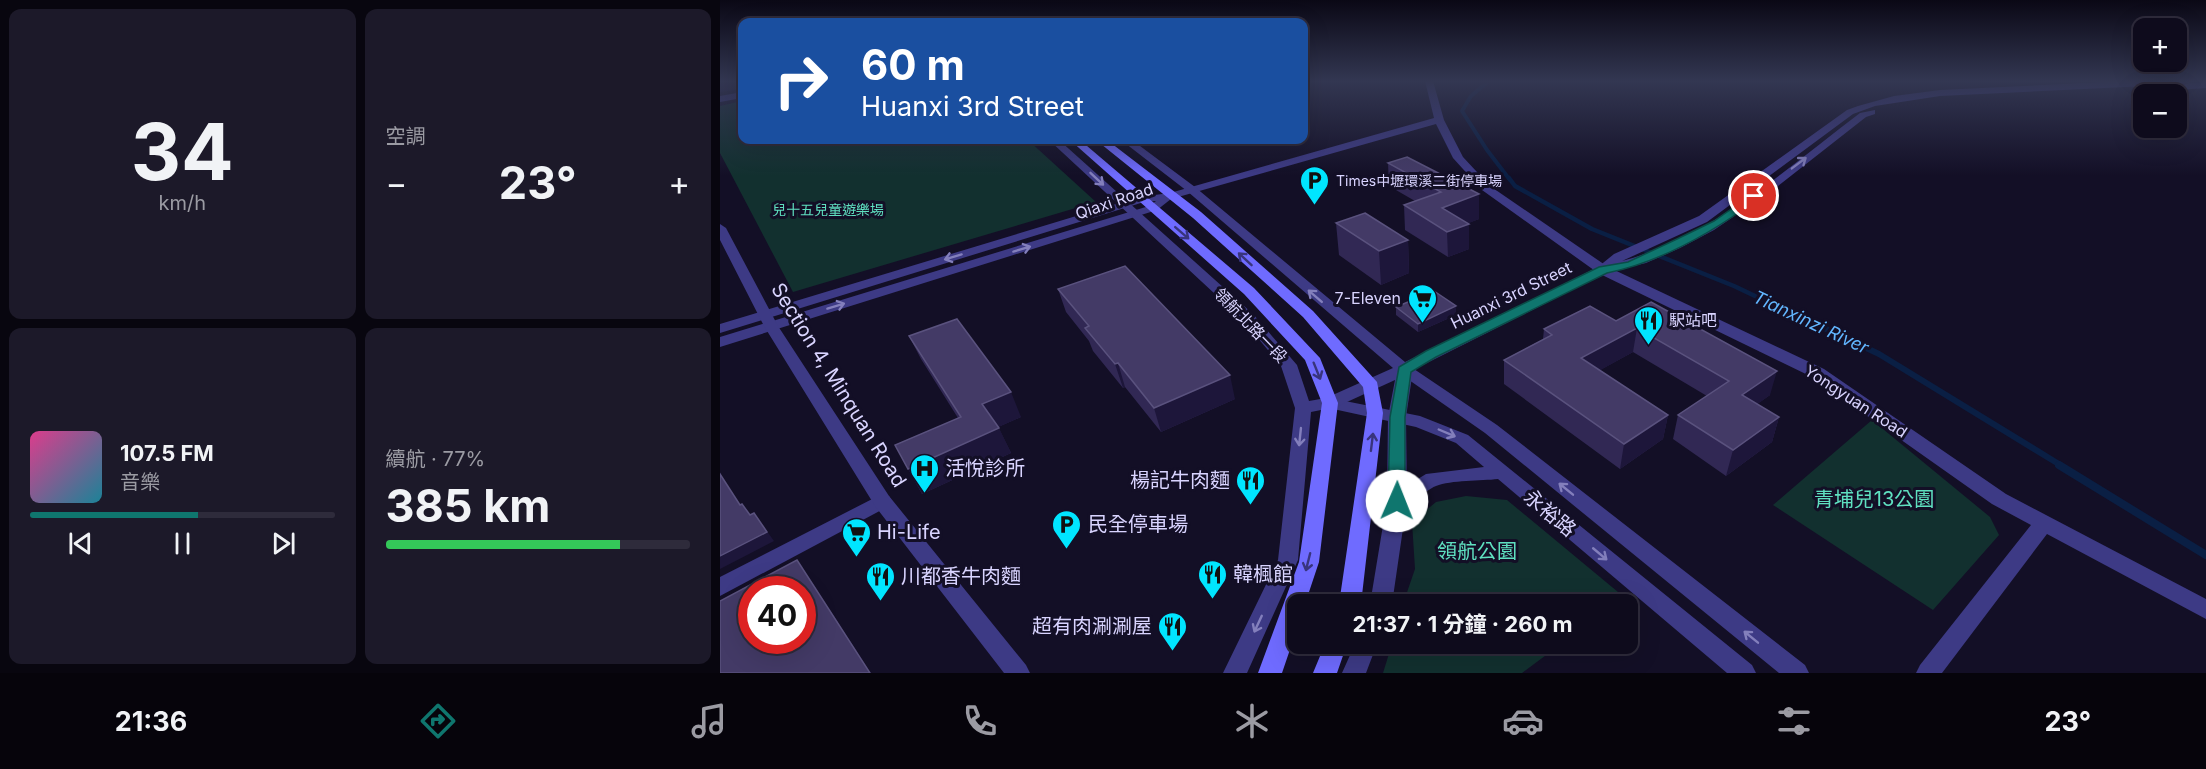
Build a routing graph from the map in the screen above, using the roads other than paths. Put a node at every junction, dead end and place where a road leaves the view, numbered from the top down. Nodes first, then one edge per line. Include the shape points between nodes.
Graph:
1 (1437, 112) edge
2 (1849, 112) edge
3 (1872, 112) edge
4 (1439, 120) junction
5 (1814, 138) junction
6 (1828, 142) junction
7 (1058, 144) edge
8 (1079, 144) edge
9 (1106, 144) edge
10 (1131, 144) edge
11 (1191, 189) junction
12 (1171, 196) junction
13 (1148, 203) junction
14 (1129, 209) junction
15 (720, 228) edge
16 (1676, 238) junction
17 (1604, 270) junction
18 (769, 320) junction
19 (720, 329) edge
20 (720, 342) edge
21 (1404, 370) junction
22 (1371, 386) junction
23 (1330, 403) junction
24 (1303, 408) junction
25 (1375, 413) junction
26 (1397, 417) junction
27 (1500, 472) junction
28 (882, 501) junction
29 (1397, 501) junction
30 (2043, 524) junction
31 (720, 587) edge
32 (1351, 594) edge
33 (1383, 594) edge
34 (2206, 610) edge
35 (1332, 654) edge
36 (1362, 654) edge
37 (1018, 673) edge
38 (1235, 673) edge
39 (1270, 673) edge
40 (1325, 673) edge
41 (1354, 673) edge
42 (1744, 673) edge
43 (1797, 673) edge
44 (1928, 673) edge

1 - 4 street, Yongyuan Road
2 - 5 street
3 - 6 street via 1863,115
4 - 11 street, Qiaxi Road
4 - 17 street, Yongyuan Road via 1458,158 1486,188
5 - 6 street
5 - 16 street
16 -> 6 street via 1718,224
7 -> 14 street, 領航北路一段
8 - 13 main road
9 - 12 main road
10 - 11 street
11 - 12 street, Qiaxi Road
21 -> 11 street
12 - 13 street, Qiaxi Road
22 -> 12 main road via 1308,314
13 - 14 street, Qiaxi Road
13 -> 23 main road via 1249,291 1312,358
14 - 18 street, Qiaxi Road
14 - 24 street, 領航北路一段 via 1248,317 1289,365
15 - 18 street, Section 4, Minquan Road
16 - 17 street via 1619,257
16 - 17 street via 1631,265
17 - 21 street, Huanxi 3rd Street
17 - 30 street, Yongyuan Road via 1818,373 1999,499
18 - 19 street, Qiaxi Road
18 - 20 street, Qiaxi Road
18 - 28 street, Section 4, Minquan Road
21 - 22 street, Huanxi 3rd Street
21 - 26 street
43 -> 21 street, 永裕路 via 1491,429
22 - 23 street, Huanxi 3rd Street
22 - 25 main road
23 - 24 street, Huanxi 3rd Street
23 - 25 street, 永裕路
23 -> 39 main road via 1309,562
24 -> 38 street, 領航北路一段 via 1288,560
25 - 26 street, 永裕路
32 -> 25 main road
26 -> 27 street, 永裕路 via 1462,440
26 - 29 street
27 - 29 street via 1433,478
27 -> 42 street, 永裕路
28 - 31 street
28 - 37 street, Section 4, Minquan Road
29 - 33 street
30 - 34 street, Yongyuan Road
30 - 44 street
35 - 40 main road
36 - 41 street

